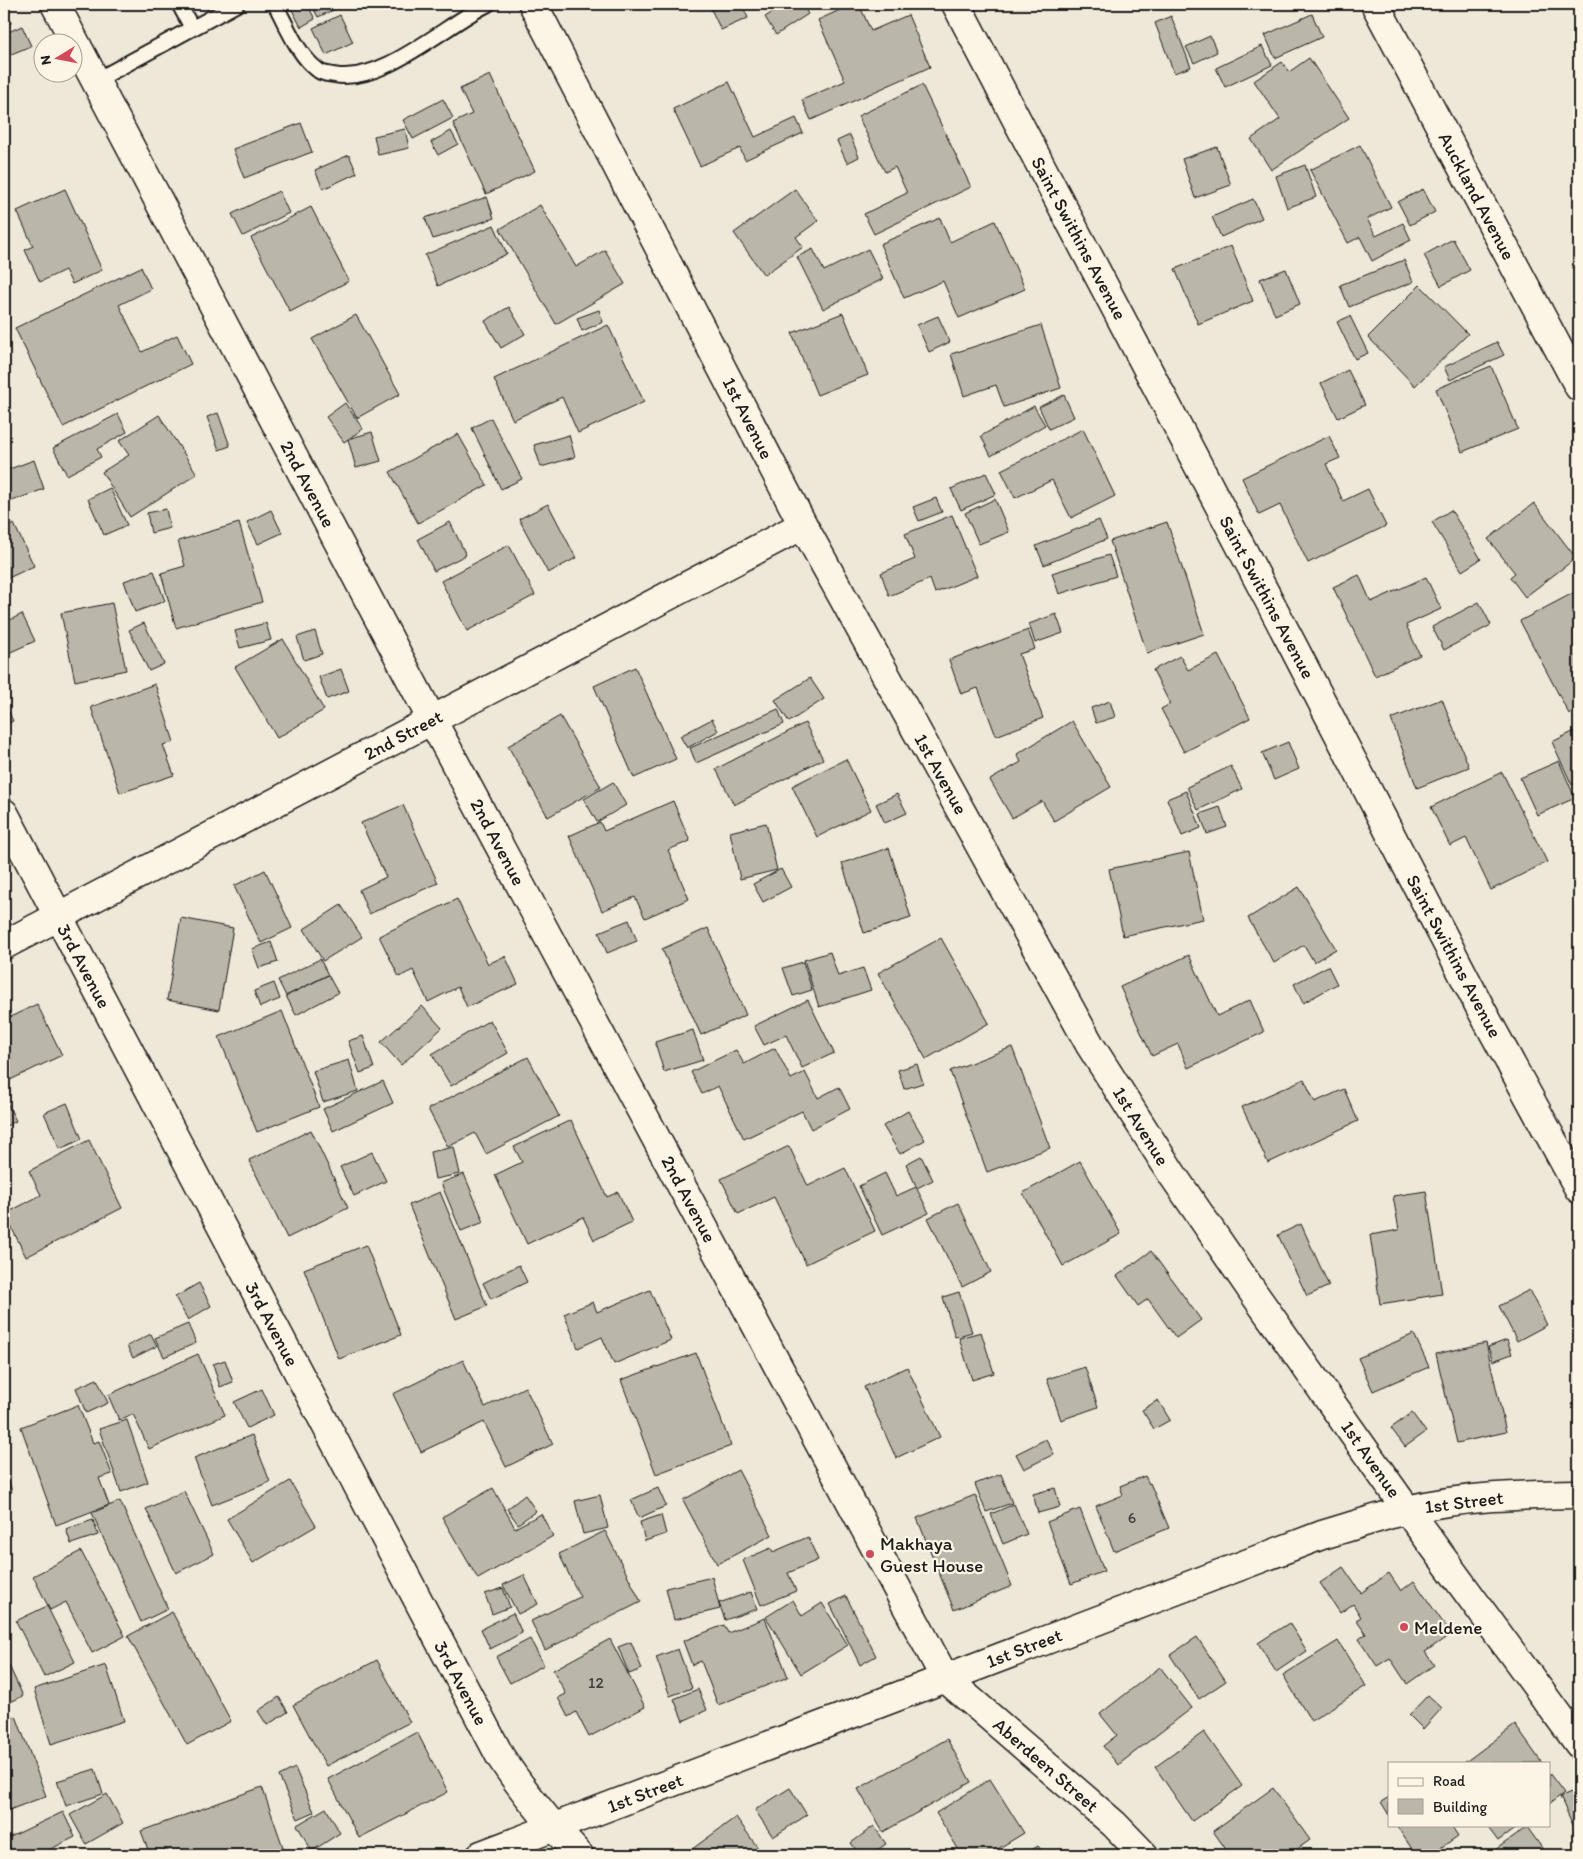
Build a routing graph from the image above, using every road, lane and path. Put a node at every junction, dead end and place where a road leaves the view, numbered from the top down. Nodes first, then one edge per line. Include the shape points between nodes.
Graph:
1 (55, 4) edge
2 (179, 4) edge
3 (237, 4) edge
4 (275, 4) edge
5 (488, 4) edge
6 (533, 4) edge
7 (956, 4) edge
8 (1375, 4) edge
9 (192, 28) junction
10 (95, 81) junction
11 (1579, 387) edge
12 (803, 525) junction
13 (432, 720) junction
14 (4, 813) edge
15 (58, 916) junction
16 (4, 945) edge
17 (1579, 1189) edge
18 (1579, 1494) edge
19 (1407, 1510) junction
20 (945, 1678) junction
21 (1579, 1744) edge
22 (553, 1828) junction
23 (481, 1855) edge
24 (579, 1855) edge
25 (1144, 1855) edge

1 - 10 street, 2nd Avenue
2 - 9 lane
3 - 9 lane
4 - 5 lane via 304,57 321,72 342,76 386,66
6 - 12 street, 1st Avenue
7 - 17 street, Saint Swithins Avenue
8 - 11 street, Auckland Avenue
9 - 10 lane
10 - 13 street, 2nd Avenue
12 - 13 street, 2nd Street
12 - 19 street, 1st Avenue via 1090,1045 1128,1107 1255,1295
13 - 15 street, 2nd Street
13 - 20 street, 2nd Avenue
14 - 15 street, 3rd Avenue
15 - 16 street, 2nd Street
15 - 22 street, 3rd Avenue via 465,1692 505,1764
18 - 19 street, 1st Street via 1458,1500
19 - 20 street, 1st Street via 1322,1536
19 - 21 street, 1st Avenue
20 - 22 street, 1st Street
20 - 25 street, Aberdeen Street via 1114,1824
22 - 23 street, 1st Street
22 - 24 street, 3rd Avenue

